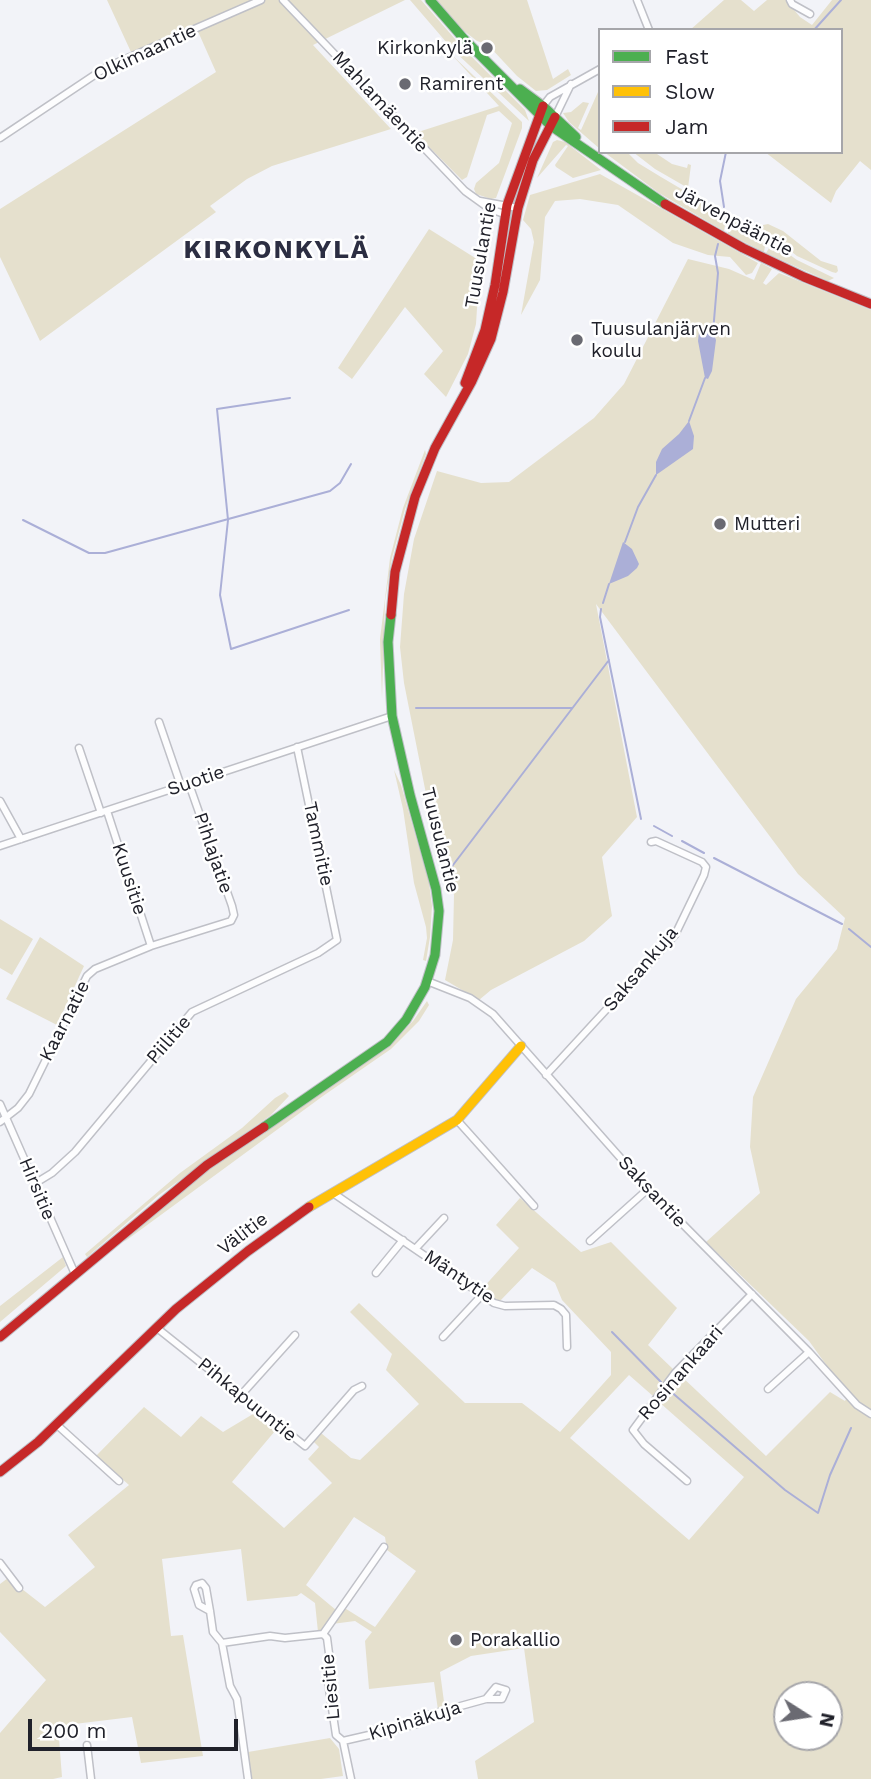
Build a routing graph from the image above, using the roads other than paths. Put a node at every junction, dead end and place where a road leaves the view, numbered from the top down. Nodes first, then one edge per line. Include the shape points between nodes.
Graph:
1 (261, 0) edge
2 (283, 0) edge
3 (430, 0) edge
4 (637, 0) edge
5 (790, 0) edge
6 (810, 14) dead end
7 (648, 28) edge
8 (598, 70) edge
9 (571, 84) junction
10 (541, 111) junction
11 (553, 121) junction
12 (0, 138) edge
13 (506, 210) junction
14 (517, 213) junction
15 (871, 304) edge
16 (454, 411) junction
17 (392, 716) junction
18 (159, 722) dead end
19 (297, 747) junction
20 (79, 748) dead end
21 (189, 784) junction
22 (181, 786) junction
23 (0, 802) edge
24 (104, 812) junction
25 (21, 839) junction
26 (651, 842) dead end
27 (0, 846) edge
28 (231, 921) joint
29 (337, 940) joint
30 (151, 946) junction
31 (427, 981) junction
32 (521, 1046) junction
33 (546, 1075) junction
34 (0, 1104) edge
35 (3, 1120) edge
36 (457, 1120) junction
37 (34, 1184) junction
38 (648, 1189) junction
39 (333, 1193) junction
40 (534, 1206) dead end
41 (444, 1218) dead end
42 (403, 1240) junction
43 (590, 1241) dead end
44 (416, 1248) junction
45 (376, 1273) dead end
46 (75, 1274) junction
47 (752, 1294) junction
48 (482, 1295) junction
49 (157, 1328) junction
50 (295, 1335) dead end
51 (0, 1336) edge
52 (443, 1337) dead end
53 (566, 1347) dead end
54 (808, 1352) junction
55 (362, 1386) dead end
56 (768, 1389) dead end
57 (241, 1395) junction
58 (871, 1413) edge
59 (56, 1424) junction
60 (305, 1446) junction
61 (312, 1451) dead end
62 (0, 1472) edge
63 (119, 1481) dead end
64 (687, 1481) dead end
65 (384, 1547) dead end
66 (0, 1563) edge
67 (19, 1588) dead end
68 (210, 1611) dead end
69 (323, 1634) junction
70 (222, 1643) junction
71 (486, 1699) dead end
72 (343, 1741) junction
73 (87, 1745) dead end
74 (91, 1779) edge
75 (247, 1779) edge
76 (351, 1779) edge

1 - 12 street, Olkimaantie via 105,68
2 - 13 street, Mahlamäentie via 465,191 478,201
3 - 10 main road, Järvenpääntie via 464,39
4 - 7 street
5 - 6 street
8 - 9 street
9 - 10 street via 550,97
9 - 11 street
10 - 11 main road, Järvenpääntie
10 - 13 main road, Tuusulantie
11 - 14 main road, Tuusulantie via 533,160
11 - 15 main road, Järvenpääntie via 665,204 804,278
13 - 14 street, Mahlamäentie
13 - 16 main road, Tuusulantie via 485,330
14 - 16 main road, Tuusulantie via 498,318
16 - 17 main road, Tuusulantie via 415,497 396,567 388,642
17 - 19 street, Suotie
17 - 31 main road, Tuusulantie via 438,901 439,933
18 - 22 street
19 - 21 street, Suotie
19 - 29 street, Tammitie
20 - 24 street, Kuusitie
21 - 22 street, Suotie
21 - 28 street, Pihlajatie via 232,906
22 - 24 street, Suotie
23 - 25 street
24 - 25 street, Suotie
24 - 30 street, Kuusitie
25 - 27 street, Suotie
26 - 33 street, Saksankuja via 702,862 705,875 675,935
28 - 30 street, Kaarnatie
29 - 37 street, Piilitie via 192,1012 75,1152
30 - 35 street, Kaarnatie via 87,976 29,1094
31 - 32 street, Saksantie via 481,1004
31 - 46 main road, Tuusulantie via 406,1020 374,1053 207,1165
32 - 33 street, Saksantie
32 - 36 main road, Välitie
33 - 38 street, Saksantie
34 - 35 street, Hirsitie
35 - 37 street, Hirsitie
36 - 39 main road, Välitie
36 - 40 street
37 - 46 street, Hirsitie
38 - 43 street
38 - 47 street, Saksantie
39 - 42 street, Mäntytie
39 - 49 main road, Välitie via 248,1251
41 - 44 street
42 - 44 street, Mäntytie
42 - 45 street
44 - 48 street, Mäntytie
46 - 51 main road, Tuusulantie
47 - 54 street, Saksantie
47 - 64 street, Rosinankaari via 675,1373 634,1430
48 - 52 street
48 - 53 street, Mäntytie via 505,1306 554,1305 561,1309 566,1315
49 - 57 street, Pihkapuuntie
49 - 59 main road, Välitie
50 - 57 street
54 - 56 street
54 - 58 street, Saksantie via 857,1405
55 - 60 street, Pihkapuuntie
57 - 60 street, Pihkapuuntie
59 - 62 main road, Välitie
59 - 63 street
60 - 61 street
65 - 69 street
66 - 67 street
68 - 70 street via 213,1632
69 - 70 street
69 - 72 street, Liesitie via 336,1735
70 - 75 street via 237,1699
71 - 72 street, Kipinäkuja via 428,1715 417,1724
72 - 76 street, Liesitie
73 - 74 street

